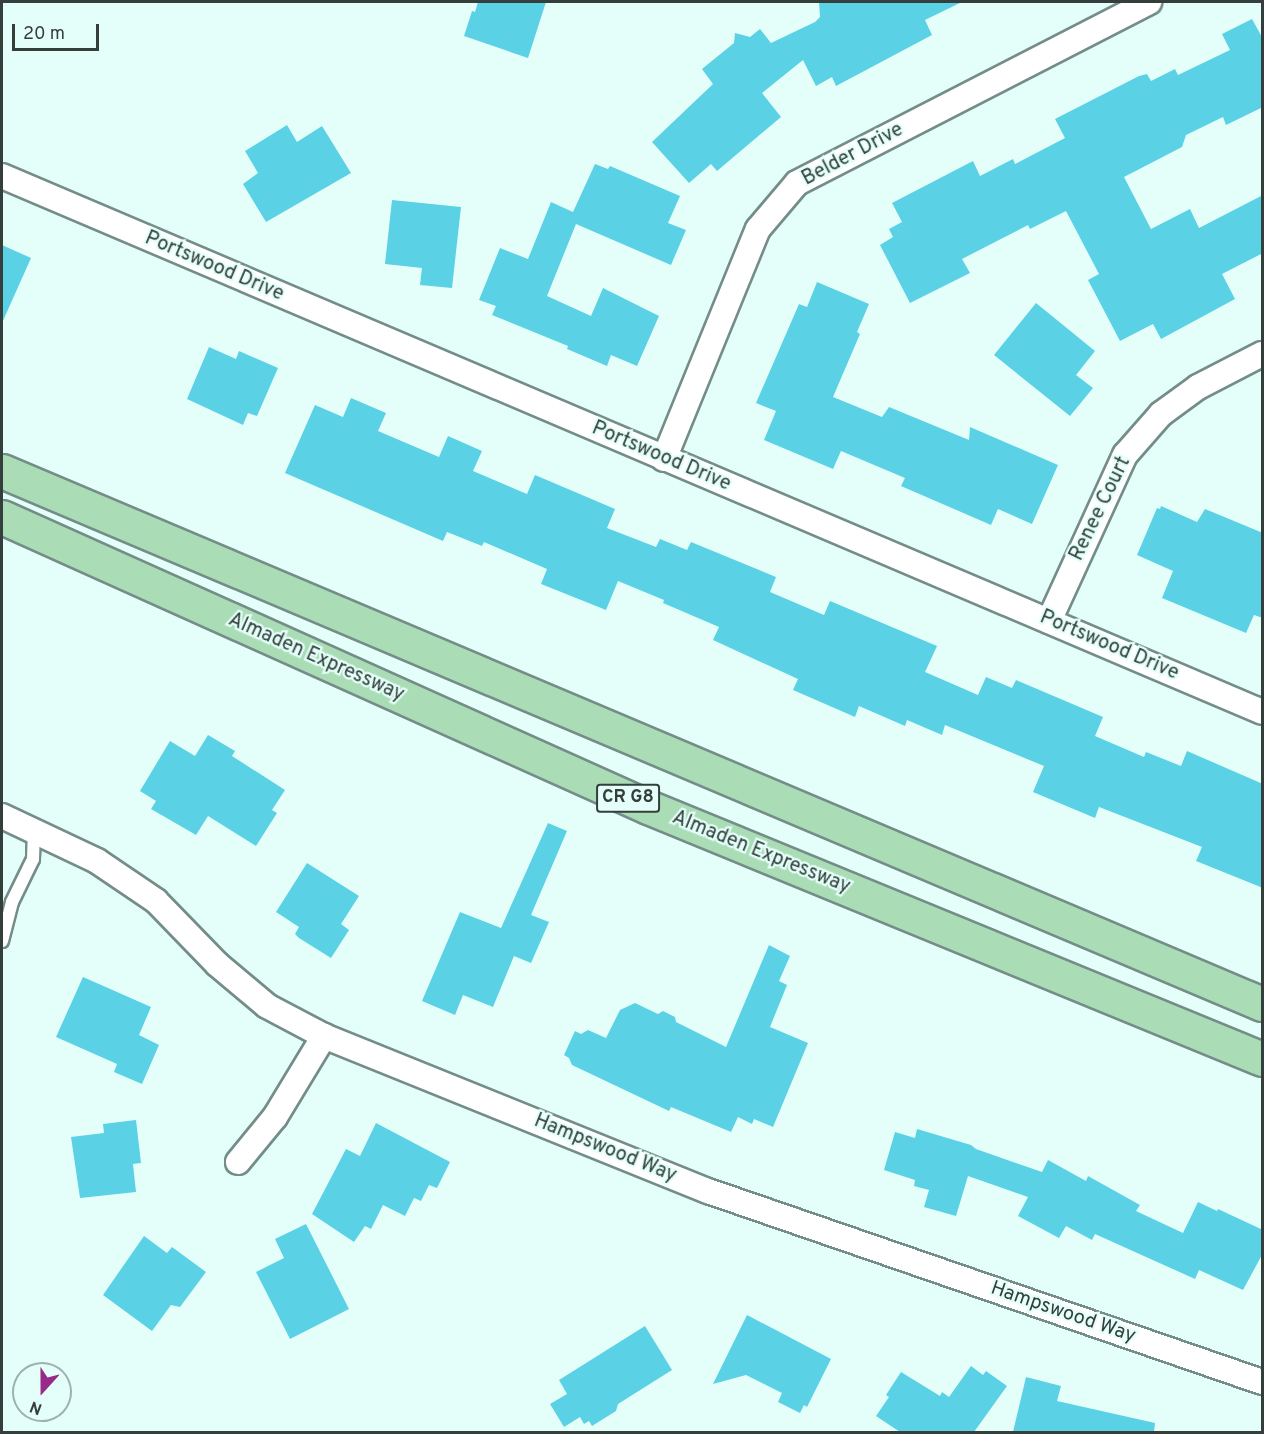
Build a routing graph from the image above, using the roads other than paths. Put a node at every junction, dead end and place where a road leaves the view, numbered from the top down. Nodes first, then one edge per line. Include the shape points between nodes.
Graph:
1 (1149, 2) edge
2 (2, 176) edge
3 (1263, 354) edge
4 (664, 459) junction
5 (2, 471) edge
6 (2, 517) edge
7 (1049, 621) junction
8 (1263, 712) edge
9 (2, 816) edge
10 (34, 830) junction
11 (2, 941) edge
12 (1263, 1004) edge
13 (324, 1036) junction
14 (1263, 1059) edge
15 (238, 1162) dead end
16 (1263, 1382) edge

1 - 4 street, Belder Drive via 797,183 758,229
2 - 4 street, Portswood Drive
3 - 7 street, Renee Court via 1189,393 1161,414 1125,454
4 - 7 street, Portswood Drive
5 - 12 main road
6 - 14 main road, Almaden Expressway / CR G8 via 648,807
7 - 8 street, Portswood Drive
9 - 10 street, Hampswood Way
10 - 11 lane via 33,859 12,902
10 - 13 street, Hampswood Way via 97,861 156,901 217,964 267,1006
13 - 15 street via 275,1117
13 - 16 street, Hampswood Way via 708,1191

